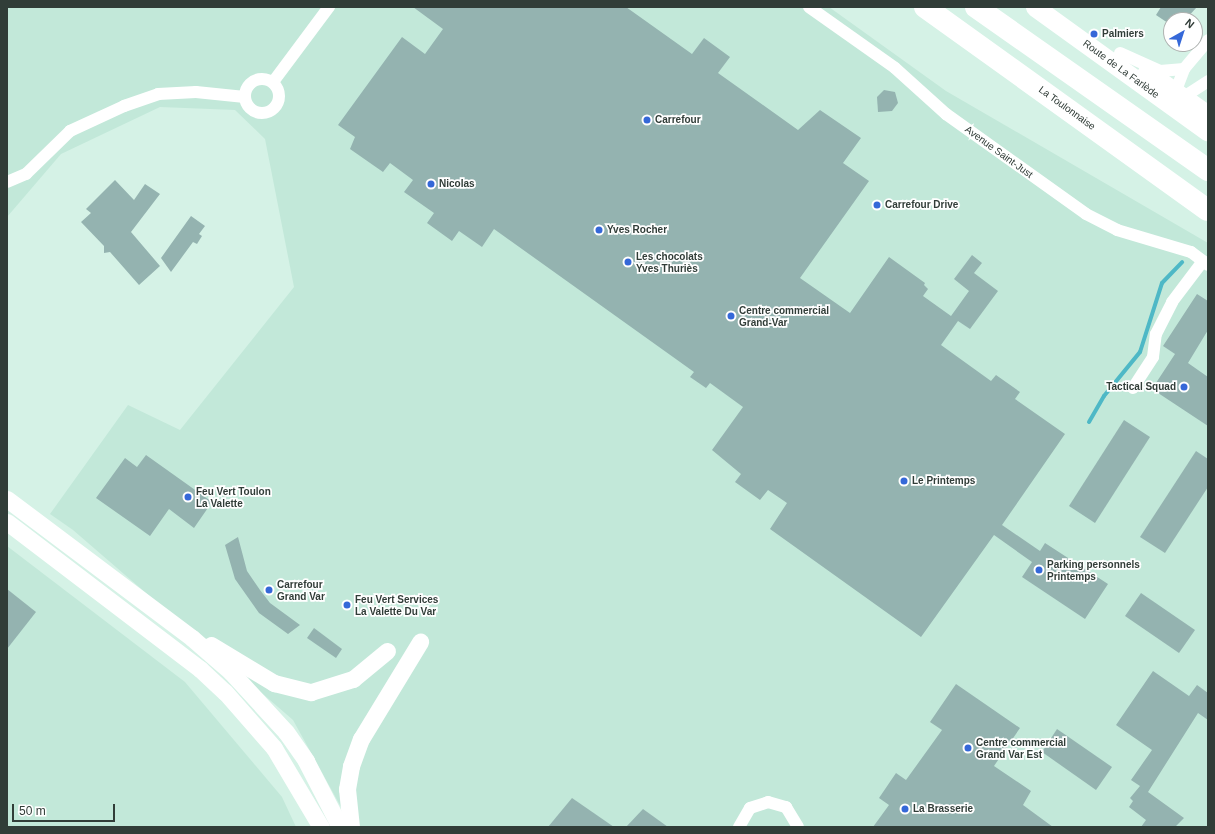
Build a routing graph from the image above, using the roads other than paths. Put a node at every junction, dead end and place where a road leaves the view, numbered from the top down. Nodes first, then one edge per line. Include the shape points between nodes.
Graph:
1 (329, 7) edge
2 (809, 7) edge
3 (925, 7) edge
4 (976, 7) edge
5 (1035, 7) edge
6 (1056, 7) edge
7 (1208, 40) edge
8 (1120, 53) junction
9 (1184, 69) junction
10 (1208, 81) edge
11 (273, 82) junction
12 (245, 98) junction
13 (1177, 98) junction
14 (1208, 115) edge
15 (1208, 132) edge
16 (1208, 170) edge
17 (7, 182) edge
18 (1208, 210) edge
19 (1206, 263) edge
20 (1133, 388) dead end
21 (7, 499) edge
22 (7, 522) edge
23 (192, 638) junction
24 (420, 642) dead end
25 (387, 652) dead end
26 (321, 827) edge
27 (340, 827) edge
28 (351, 827) edge
29 (739, 827) edge
30 (798, 827) edge

1 - 11 street
2 - 19 street, Avenue Saint-Just via 895,68 946,114 1086,214 1117,230 1191,252
3 - 18 highway, La Toulonnaise
4 - 16 highway
5 - 13 main road, Route de La Farlède
6 - 8 main road, Route de La Farlède
7 - 9 street
8 - 9 street via 1160,71
8 - 13 main road, Route de La Farlède
9 - 13 street
10 - 13 street
11 - 12 street via 256,79 246,90
11 - 12 street via 280,94 273,110 260,113 253,111
12 - 17 street via 196,92 158,94 124,106 70,131 26,174
13 - 14 main road, Route de La Farlède
13 - 15 main road, Route de La Farlède
19 - 20 street via 1172,302 1156,334 1152,358
21 - 23 main road
22 - 26 main road via 200,669 225,692 274,748
23 - 25 main road via 218,648 274,683 312,692 353,679
23 - 27 main road via 236,677 286,732 306,761
24 - 28 main road via 361,739 351,766 347,789
29 - 30 street via 750,808 768,802 786,807

